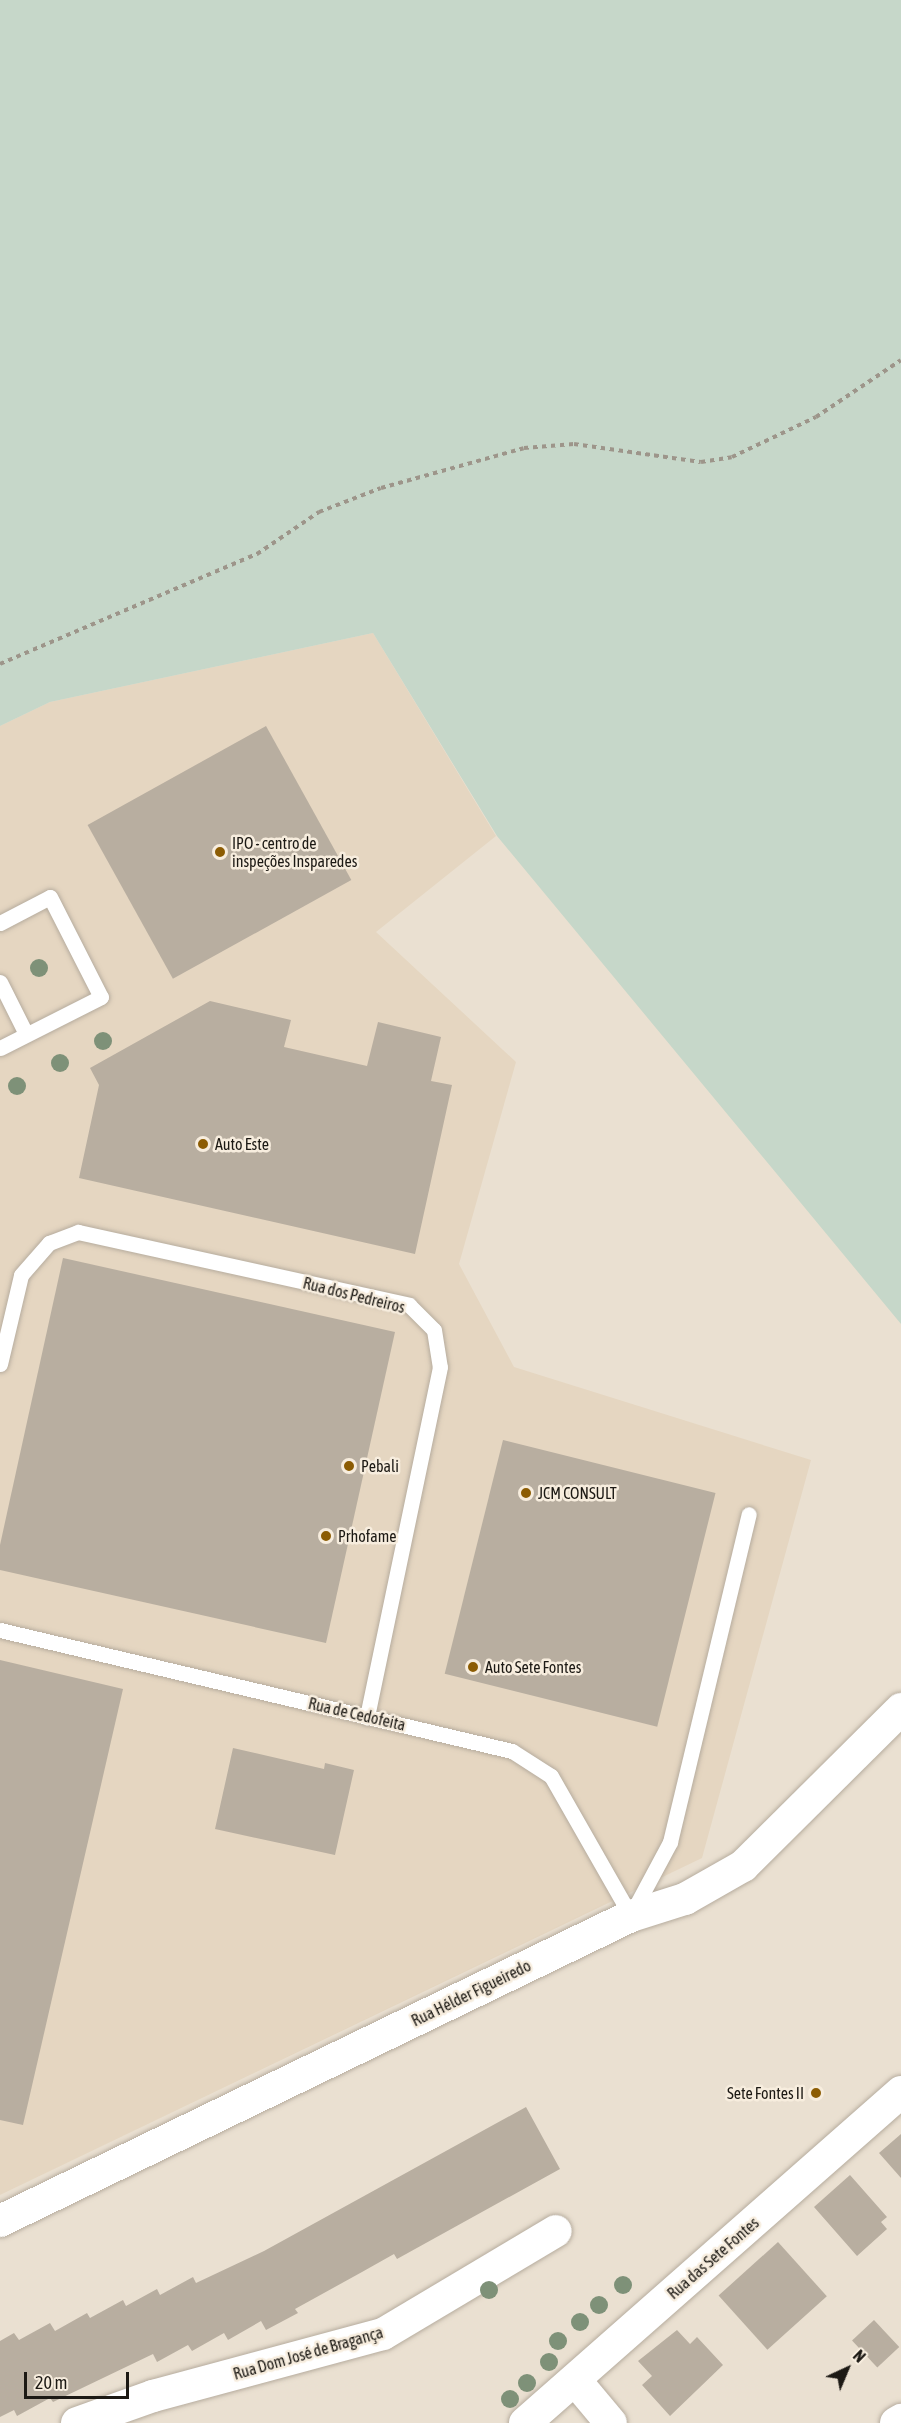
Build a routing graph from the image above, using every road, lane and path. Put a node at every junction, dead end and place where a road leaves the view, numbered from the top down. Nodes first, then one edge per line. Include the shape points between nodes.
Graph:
1 (901, 360) edge
2 (0, 664) edge
3 (0, 923) edge
4 (0, 982) edge
5 (26, 1034) junction
6 (0, 1048) edge
7 (0, 1365) edge
8 (749, 1514) dead end
9 (0, 1630) edge
10 (901, 1709) edge
11 (367, 1717) junction
12 (631, 1916) junction
13 (901, 2092) edge
14 (0, 2221) edge
15 (556, 2231) dead end
16 (574, 2380) junction
17 (901, 2420) edge
18 (77, 2423) edge
19 (525, 2423) edge
20 (611, 2423) edge
21 (896, 2423) edge

1 - 2 path via 816,417 732,457 700,462 574,444 524,448 381,488 320,512 257,554
3 - 5 lane via 50,897 101,997
4 - 5 lane
5 - 6 lane
7 - 11 lane, Rua dos Pedreiros via 21,1275 50,1243 78,1232 409,1305 434,1330 440,1367
8 - 12 lane via 670,1842
9 - 11 lane, Rua de Cedofeita
10 - 12 street, Rua Hélder Figueiredo via 743,1866 685,1899
11 - 12 lane, Rua de Cedofeita via 512,1751 551,1776
12 - 14 street, Rua Hélder Figueiredo
13 - 16 street, Rua das Sete Fontes
15 - 18 street, Rua Dom José de Bragança via 383,2334 153,2396
16 - 19 street, Rua das Sete Fontes
16 - 20 street
17 - 21 street

